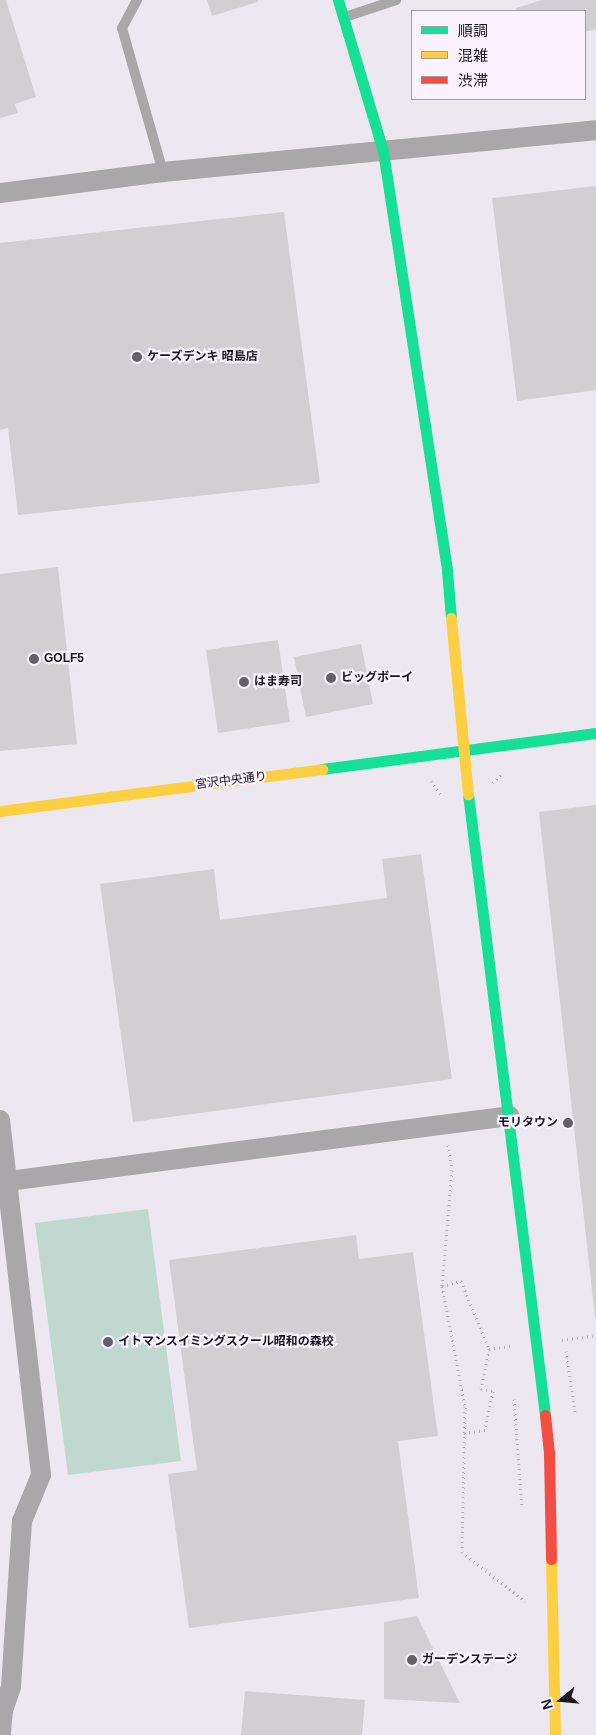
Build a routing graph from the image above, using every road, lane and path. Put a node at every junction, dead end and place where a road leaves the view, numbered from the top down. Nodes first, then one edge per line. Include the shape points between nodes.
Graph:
1 (137, 0) edge
2 (338, 0) edge
3 (396, 0) edge
4 (344, 17) junction
5 (596, 130) edge
6 (383, 151) junction
7 (164, 172) junction
8 (0, 193) edge
9 (596, 733) edge
10 (462, 751) junction
11 (504, 769) dead end
12 (490, 787) dead end
13 (0, 811) edge
14 (510, 1116) junction
15 (0, 1120) edge
16 (445, 1125) junction
17 (4, 1182) edge
18 (442, 1286) junction
19 (564, 1333) dead end
20 (575, 1412) dead end
21 (464, 1433) junction
22 (525, 1601) dead end
23 (1, 1735) edge
24 (555, 1735) edge

1 - 7 lane via 122,28
2 - 4 street
3 - 4 lane
4 - 6 street
5 - 6 street
6 - 7 street
6 - 10 street via 447,571
7 - 8 street
9 - 10 street, 宮沢中央通り
10 - 13 street, 宮沢中央通り
10 - 14 street
11 - 12 path
14 - 16 street
14 - 24 street via 549,1453
15 - 17 street
16 - 17 street
16 - 18 path via 452,1170
17 - 23 street via 41,1475 22,1521 11,1687 3,1710
18 - 21 path via 465,1408
18 - 21 path via 461,1281 489,1350 481,1388 493,1391 485,1430
19 - 20 path
21 - 22 path via 462,1552

